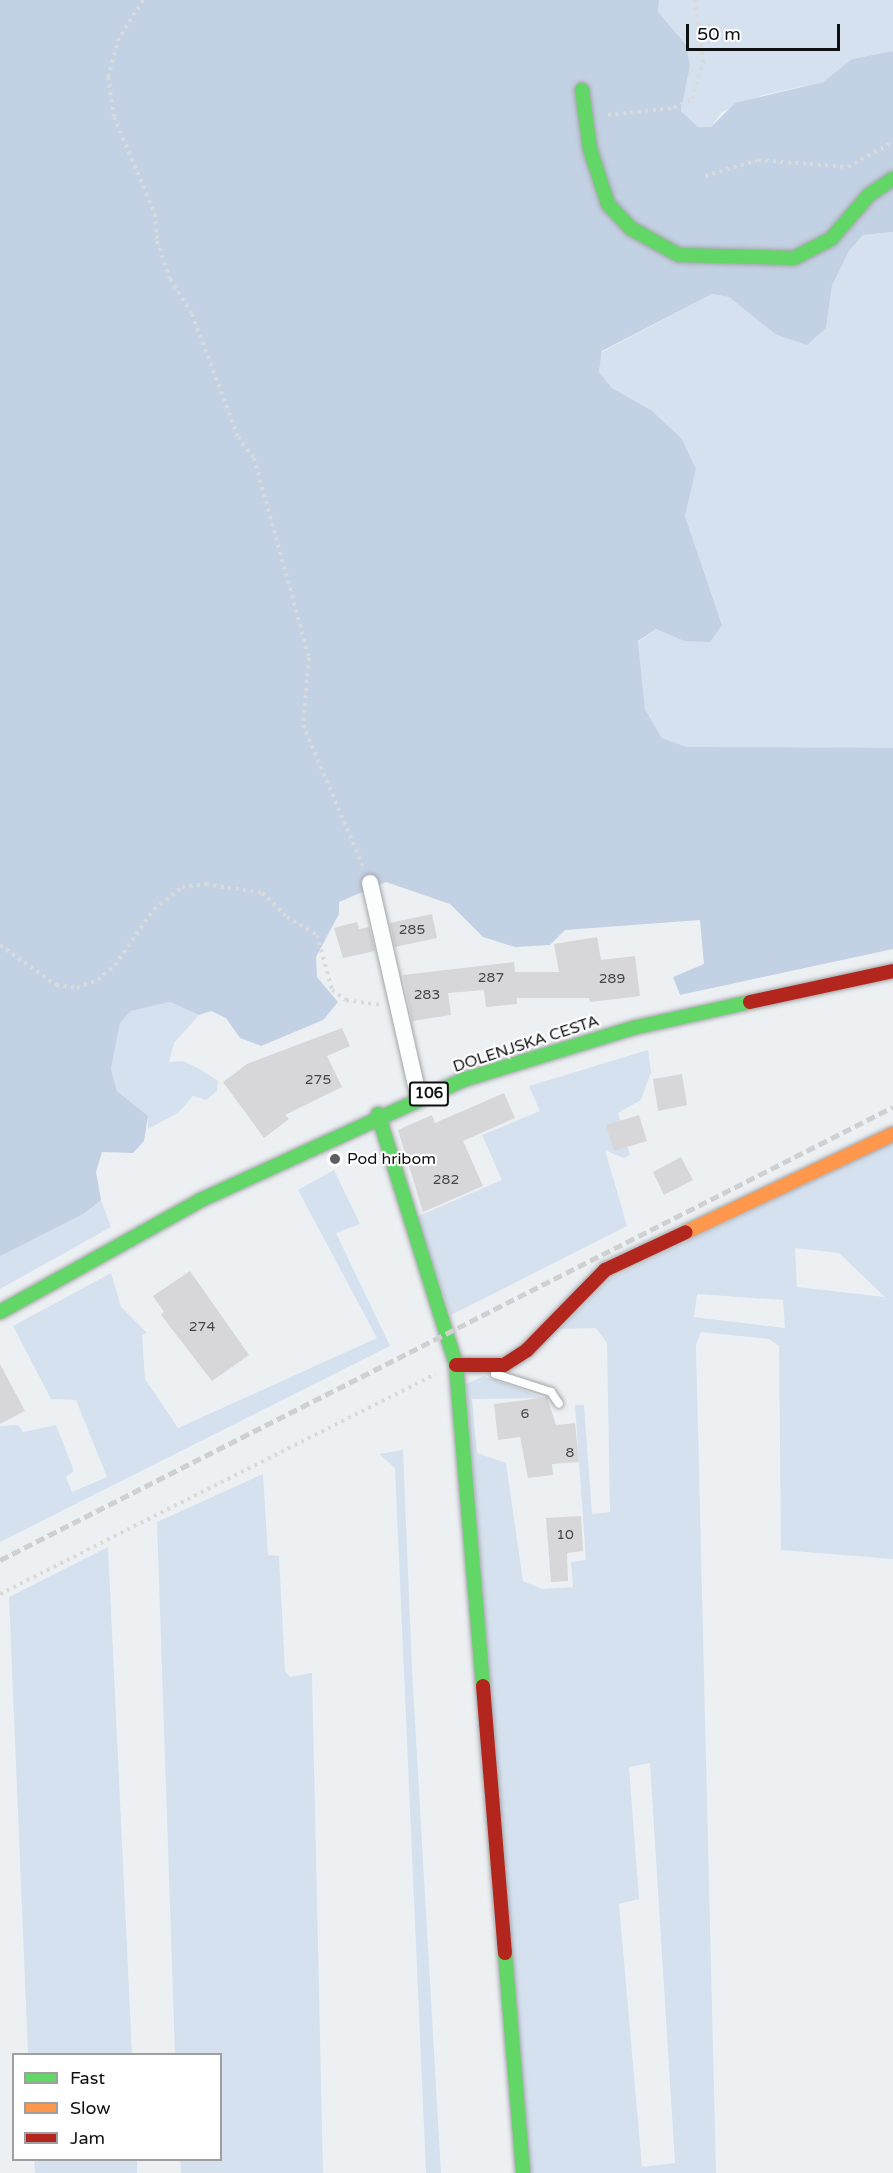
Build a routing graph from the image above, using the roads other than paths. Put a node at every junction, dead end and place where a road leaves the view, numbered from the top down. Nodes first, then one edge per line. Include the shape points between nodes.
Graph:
1 (582, 90) dead end
2 (893, 179) edge
3 (370, 883) road end
4 (893, 970) edge
5 (419, 1098) junction
6 (378, 1114) junction
7 (893, 1134) edge
8 (0, 1312) edge
9 (456, 1365) junction
10 (480, 1368) junction
11 (559, 1404) dead end
12 (523, 2173) edge

1 - 2 street via 590,149 608,204 630,228 679,255 794,258 831,239 869,195
3 - 5 street via 402,1005
4 - 5 street, DOLENJSKA CESTA / 106 via 622,1031 545,1052
5 - 6 street, DOLENJSKA CESTA / 106
6 - 8 street, DOLENJSKA CESTA / 106 via 201,1200
6 - 9 street
7 - 10 street via 605,1270 527,1350 504,1365
9 - 10 street
9 - 12 street
10 - 11 lane via 551,1392

